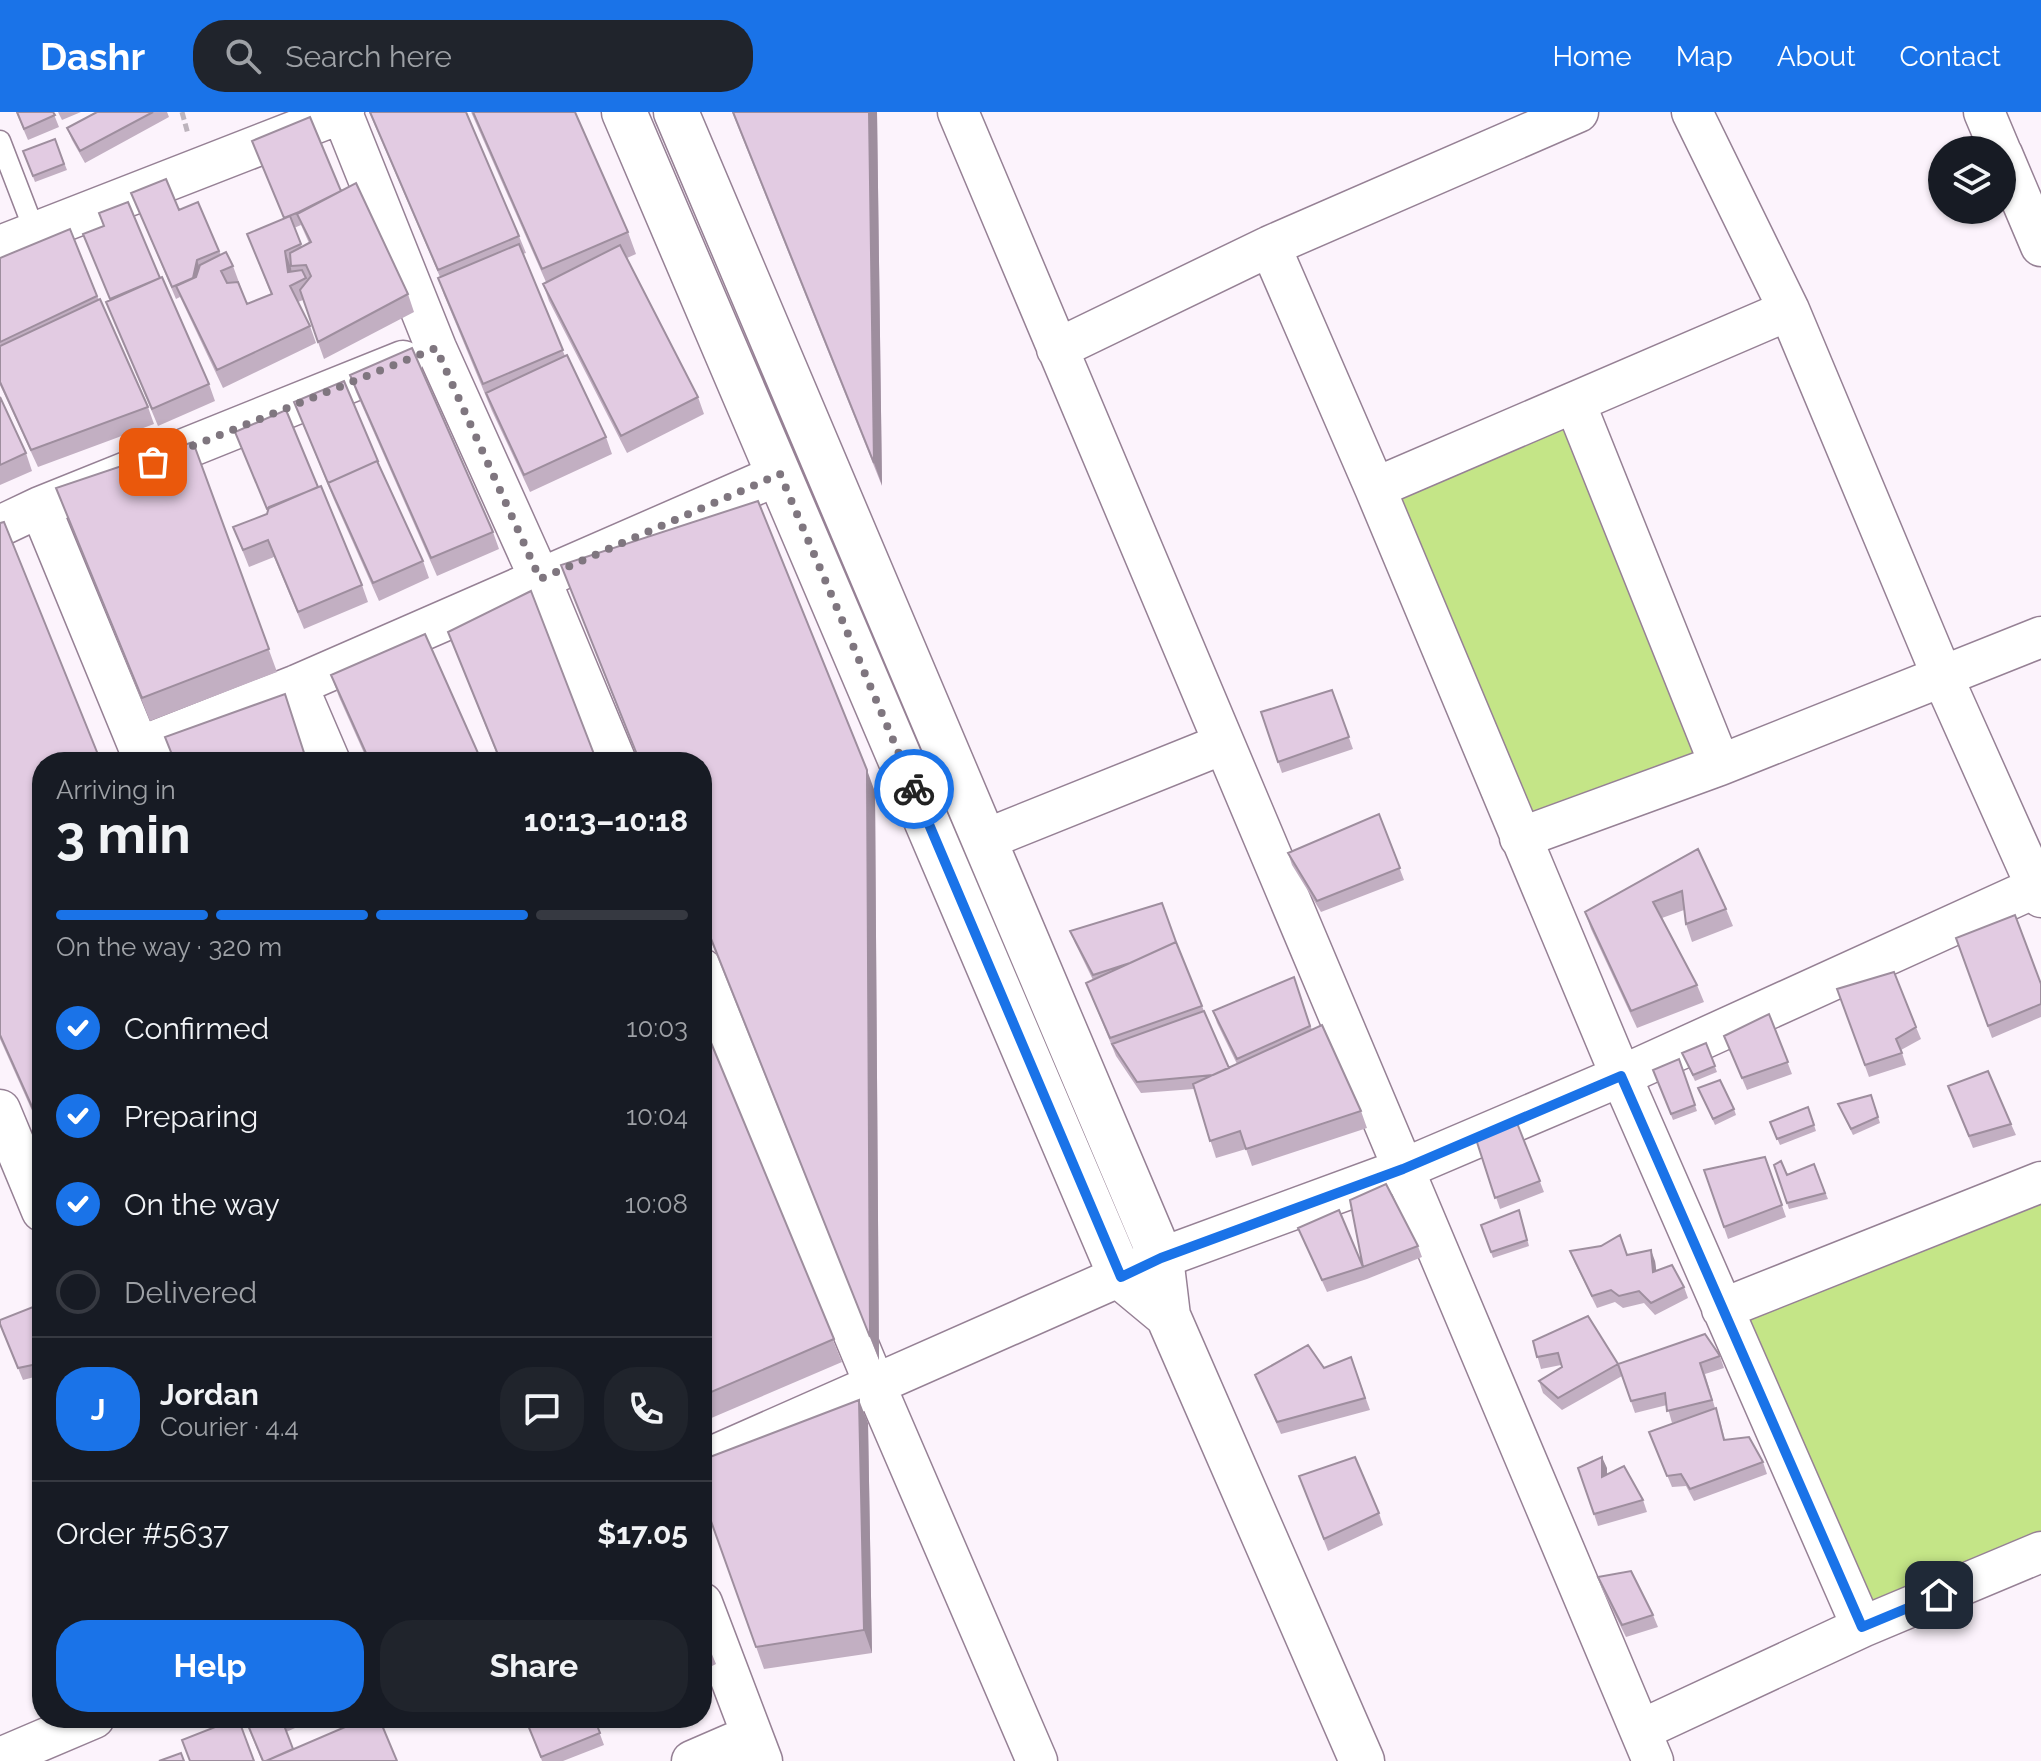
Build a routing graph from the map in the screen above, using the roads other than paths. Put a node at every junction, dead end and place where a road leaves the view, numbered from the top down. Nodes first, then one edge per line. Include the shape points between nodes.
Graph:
1 (343, 112) edge
2 (624, 112) edge
3 (676, 112) edge
4 (1578, 112) edge
5 (1692, 112) edge
6 (1984, 112) edge
7 (971, 116) edge
8 (1994, 136) edge
9 (0, 141) edge
10 (2016, 187) edge
11 (18, 239) edge
12 (1270, 246) junction
13 (2041, 246) edge
14 (1789, 310) junction
15 (436, 348) junction
16 (1057, 349) junction
17 (1575, 403) junction
18 (780, 474) junction
19 (1375, 488) junction
20 (40, 507) junction
21 (0, 526) edge
22 (540, 579) junction
23 (2041, 637) edge
24 (1943, 678) junction
25 (297, 685) junction
26 (1223, 744) junction
27 (141, 752) edge
28 (149, 752) edge
29 (326, 752) edge
30 (612, 752) edge
31 (1720, 765) junction
32 (1520, 838) junction
33 (984, 840) junction
34 (2040, 890) edge
35 (712, 993) edge
36 (1621, 1076) junction
37 (0, 1110) edge
38 (1403, 1169) junction
39 (2041, 1182) edge
40 (32, 1187) edge
41 (1161, 1258) junction
42 (1121, 1277) junction
43 (1722, 1309) junction
44 (1168, 1316) junction
45 (875, 1385) junction
46 (712, 1457) edge
47 (2041, 1552) edge
48 (1862, 1627) junction
49 (712, 1629) edge
50 (78, 1728) edge
51 (1647, 1746) edge
52 (757, 1748) edge
53 (40, 1752) edge
54 (0, 1758) edge
55 (692, 1761) edge
56 (1037, 1761) edge
57 (1362, 1761) edge

1 - 11 street
1 - 15 street
2 - 18 street
3 - 33 street
4 - 12 street
5 - 14 street
6 - 8 street
7 - 16 street
9 - 11 lane
10 - 13 street
12 - 16 street
12 - 19 street
14 - 17 street
14 - 24 street
15 - 20 street
15 - 22 street
16 - 26 street
17 - 19 street
17 - 31 street
18 - 22 street
18 - 42 street
19 - 32 street
20 - 21 street
20 - 27 street
22 - 25 street
22 - 30 street
23 - 24 street
24 - 31 street
24 - 34 street
25 - 28 street
25 - 29 street
26 - 33 street
26 - 38 street
31 - 32 street
32 - 36 street
33 - 41 street
34 - 36 street
35 - 45 street
36 - 38 street
36 - 43 street
37 - 40 street
38 - 41 street
38 - 51 street
39 - 43 street
41 - 42 street
41 - 44 street
42 - 44 street
42 - 45 street
43 - 48 street
44 - 57 street
45 - 46 street
45 - 56 street
47 - 48 street
48 - 51 street
49 - 52 street
50 - 53 street
52 - 55 street
53 - 54 street

